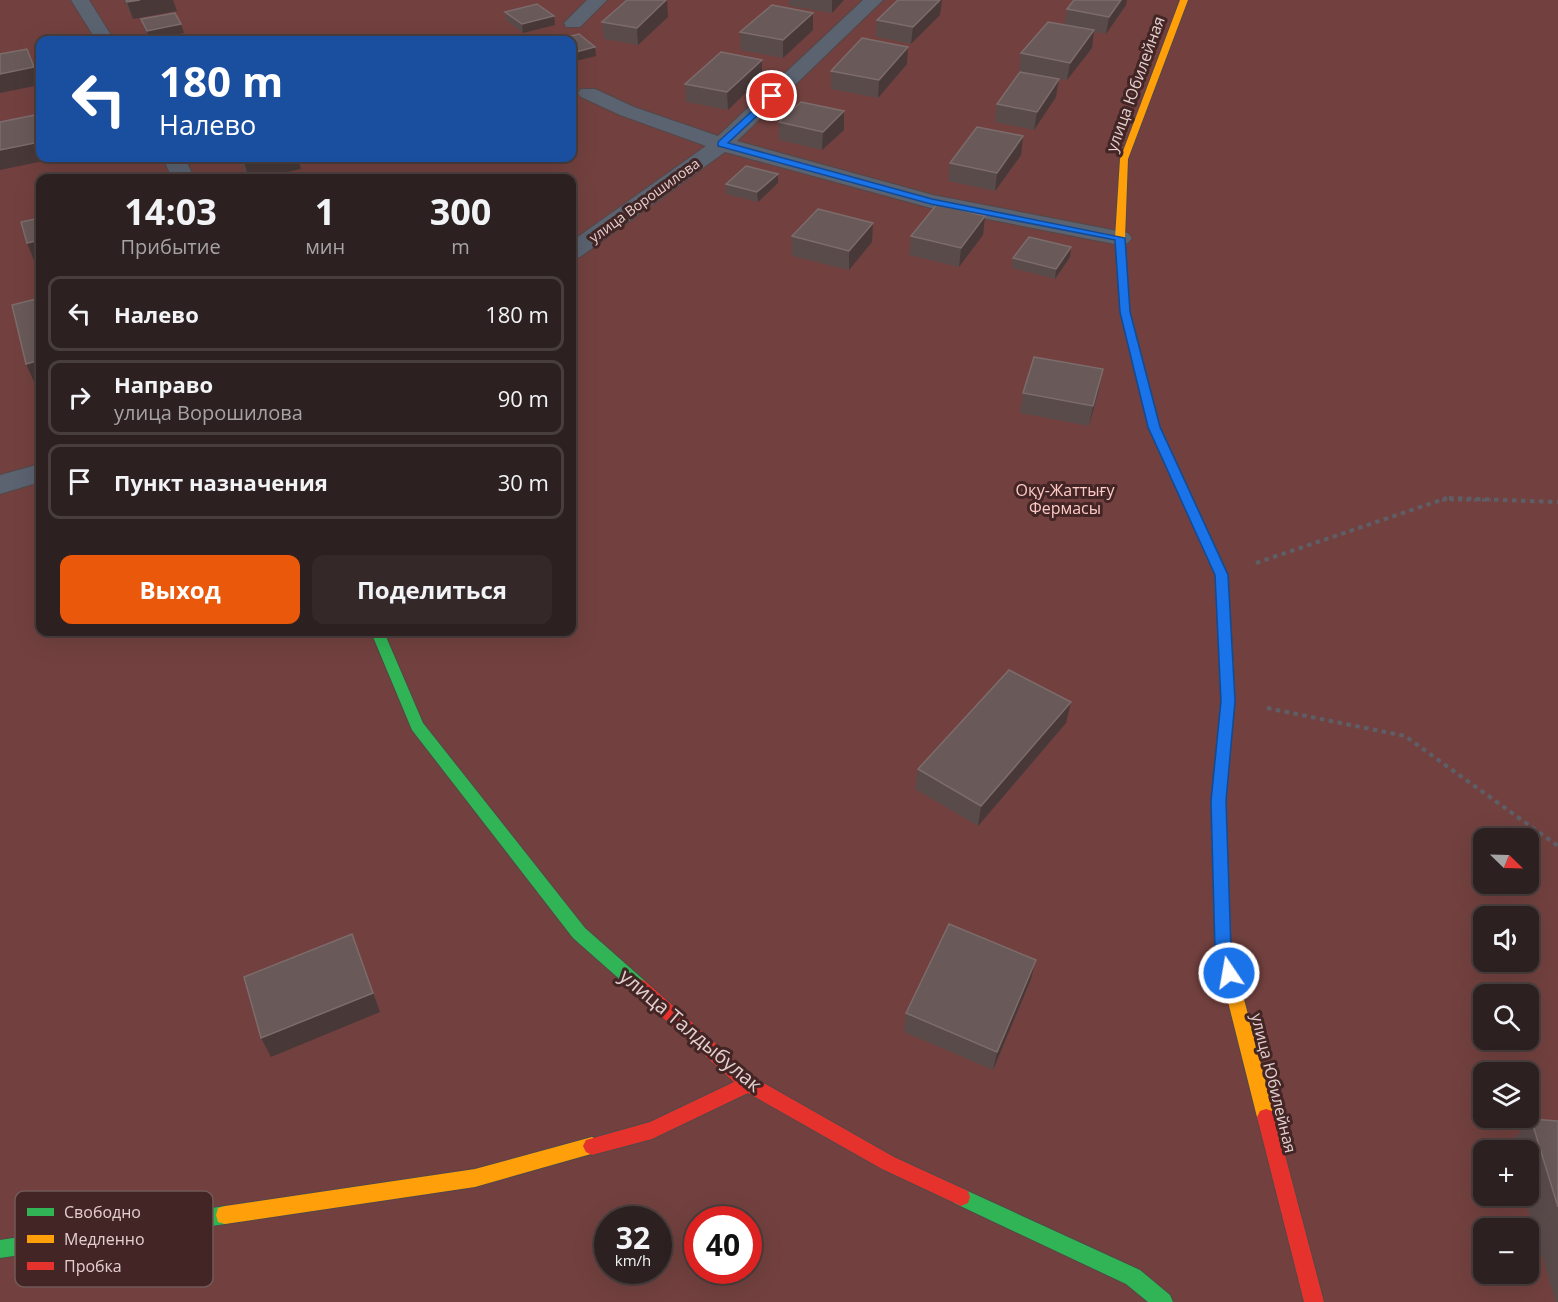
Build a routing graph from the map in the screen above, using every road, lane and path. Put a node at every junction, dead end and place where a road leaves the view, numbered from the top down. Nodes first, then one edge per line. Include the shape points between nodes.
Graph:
1 (80, 0) edge
2 (598, 0) edge
3 (874, 0) edge
4 (1184, 0) edge
5 (573, 23) dead end
6 (102, 36) edge
7 (588, 93) dead end
8 (722, 144) junction
9 (1120, 238) junction
10 (576, 249) edge
11 (36, 474) edge
12 (0, 485) edge
13 (1558, 502) edge
14 (1221, 575) junction
15 (379, 636) edge
16 (1228, 701) junction
17 (1558, 846) edge
18 (749, 1084) junction
19 (213, 1217) edge
20 (15, 1247) edge
21 (0, 1249) edge
22 (1163, 1302) edge
23 (1314, 1302) edge

1 - 6 street
2 - 5 street
3 - 8 street, улица Ворошилова
4 - 9 street, улица Юбилейная via 1124,159
7 - 8 street
8 - 9 street via 931,201
8 - 10 street, улица Ворошилова
9 - 14 street, улица Юбилейная via 1125,312 1154,427
11 - 12 street
13 - 14 path via 1447,498
14 - 16 street, улица Юбилейная
15 - 18 street, улица Талдыбулак via 417,726 579,933
16 - 17 path via 1405,736
16 - 23 street, улица Юбилейная via 1218,801 1223,950
18 - 19 street via 652,1130 475,1178
18 - 22 street, улица Талдыбулак via 888,1163 1133,1277
20 - 21 street

